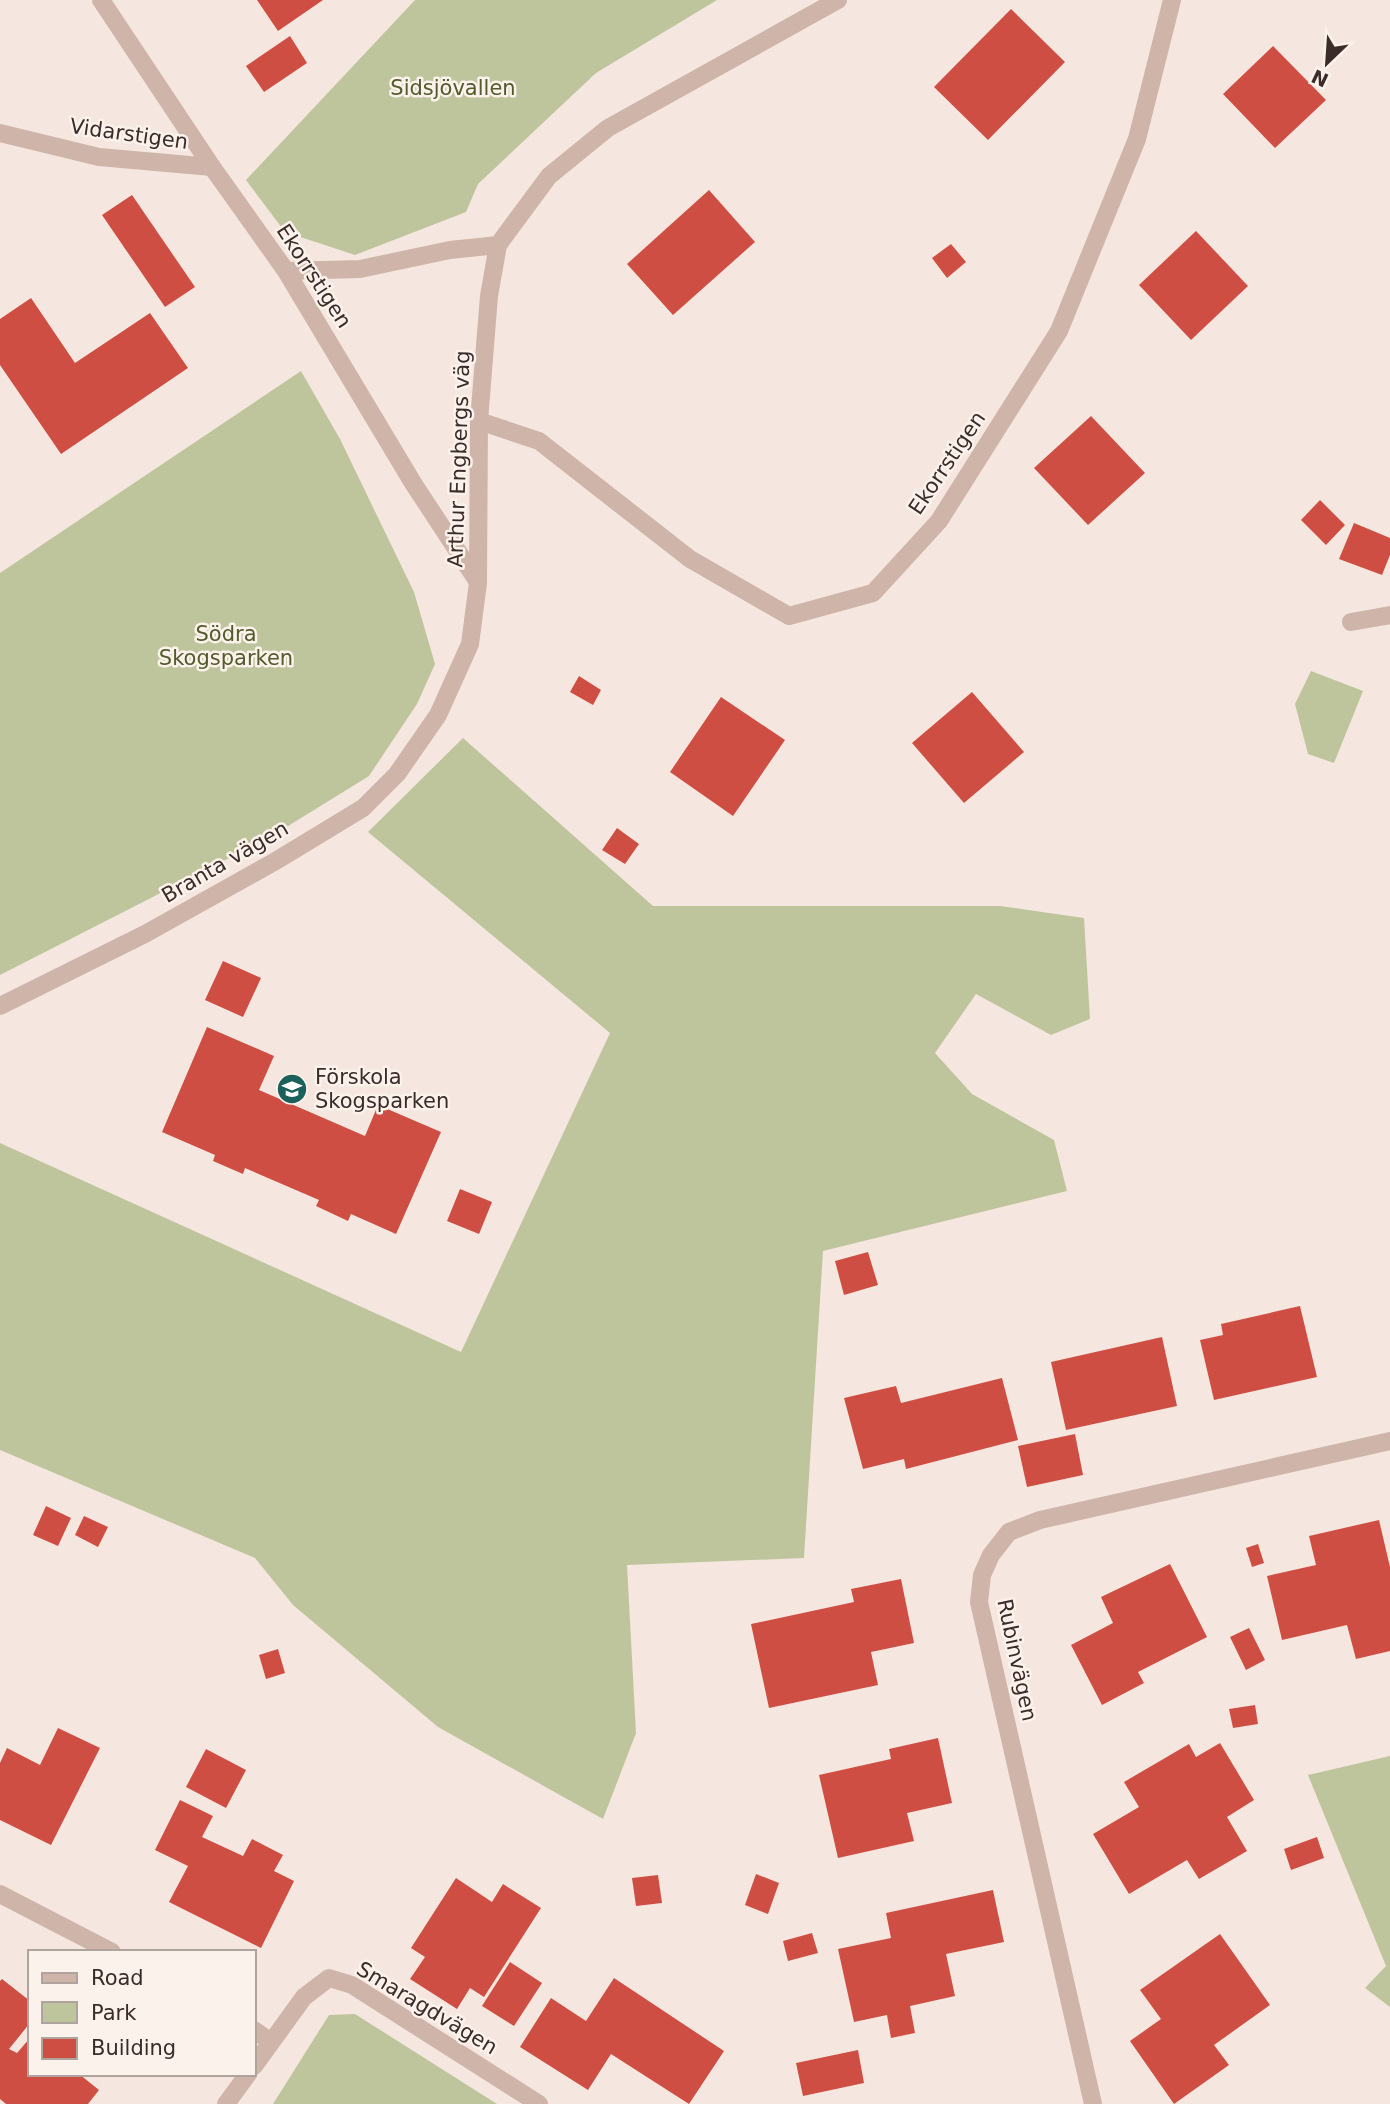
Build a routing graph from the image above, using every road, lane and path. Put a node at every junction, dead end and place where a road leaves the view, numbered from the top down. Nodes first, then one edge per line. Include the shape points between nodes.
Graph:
1 (101, 0) edge
2 (838, 0) edge
3 (1172, 0) edge
4 (0, 133) edge
5 (212, 167) junction
6 (498, 245) junction
7 (286, 271) junction
8 (479, 421) junction
9 (478, 583) junction
10 (1390, 615) edge
11 (1351, 622) dead end
12 (438, 715) joint
13 (0, 1006) edge
14 (1390, 1441) edge
15 (0, 1894) edge
16 (108, 1950) edge
17 (256, 2031) edge
18 (271, 2042) junction
19 (256, 2063) edge
20 (247, 2076) edge
21 (226, 2104) edge
22 (539, 2104) edge
23 (1093, 2104) edge

1 - 5 street, Ekorrstigen
2 - 6 street, Arthur Engbergs väg via 608,128 549,176
3 - 8 street, Ekorrstigen via 1137,139 1059,331 939,521 873,593 789,616 690,559 539,441
4 - 5 street, Vidarstigen via 99,157
5 - 7 street, Ekorrstigen
6 - 7 street via 360,269
6 - 8 street, Arthur Engbergs väg
7 - 9 street, Ekorrstigen
8 - 9 street, Arthur Engbergs väg
9 - 12 street, Arthur Engbergs väg via 470,644
10 - 11 street
12 - 13 street, Branta vägen via 397,774 363,808 145,934
14 - 23 street, Rubinvägen via 1040,1520 1009,1532 982,1575 979,1602
15 - 16 street
17 - 18 street
18 - 19 street
18 - 22 street, Smaragdvägen via 304,1997 329,1978 352,1985
20 - 21 street

